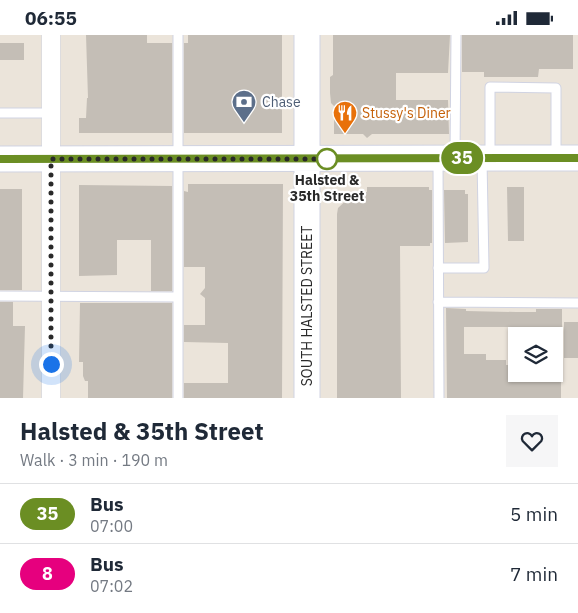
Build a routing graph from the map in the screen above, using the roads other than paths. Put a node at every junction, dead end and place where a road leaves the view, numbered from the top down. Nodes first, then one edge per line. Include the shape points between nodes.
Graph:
1 (51, 35) edge
2 (178, 35) edge
3 (307, 35) edge
4 (456, 35) edge
5 (0, 113) edge
6 (51, 113) junction
7 (178, 158) junction
8 (447, 158) junction
9 (486, 158) junction
10 (567, 158) edge
11 (0, 159) edge
12 (51, 159) junction
13 (307, 159) junction
14 (438, 268) junction
15 (0, 295) edge
16 (51, 296) junction
17 (178, 297) junction
18 (438, 302) junction
19 (578, 303) edge
20 (51, 398) edge
21 (178, 398) edge
22 (306, 398) edge
23 (438, 398) edge

1 - 6 street
2 - 7 lane
3 - 13 main road, SOUTH HALSTED STREET
4 - 8 lane
5 - 6 lane
6 - 12 street
7 - 12 main road
7 - 13 main road
7 - 17 lane
8 - 9 main road
8 - 13 main road
8 - 14 lane
9 - 10 main road
9 - 10 lane via 490,87 556,88
9 - 14 lane via 484,268
11 - 12 main road
12 - 16 street
13 - 22 main road, SOUTH HALSTED STREET
14 - 18 lane
15 - 16 lane
16 - 17 lane
16 - 20 street
17 - 21 lane
18 - 19 lane
18 - 23 lane

